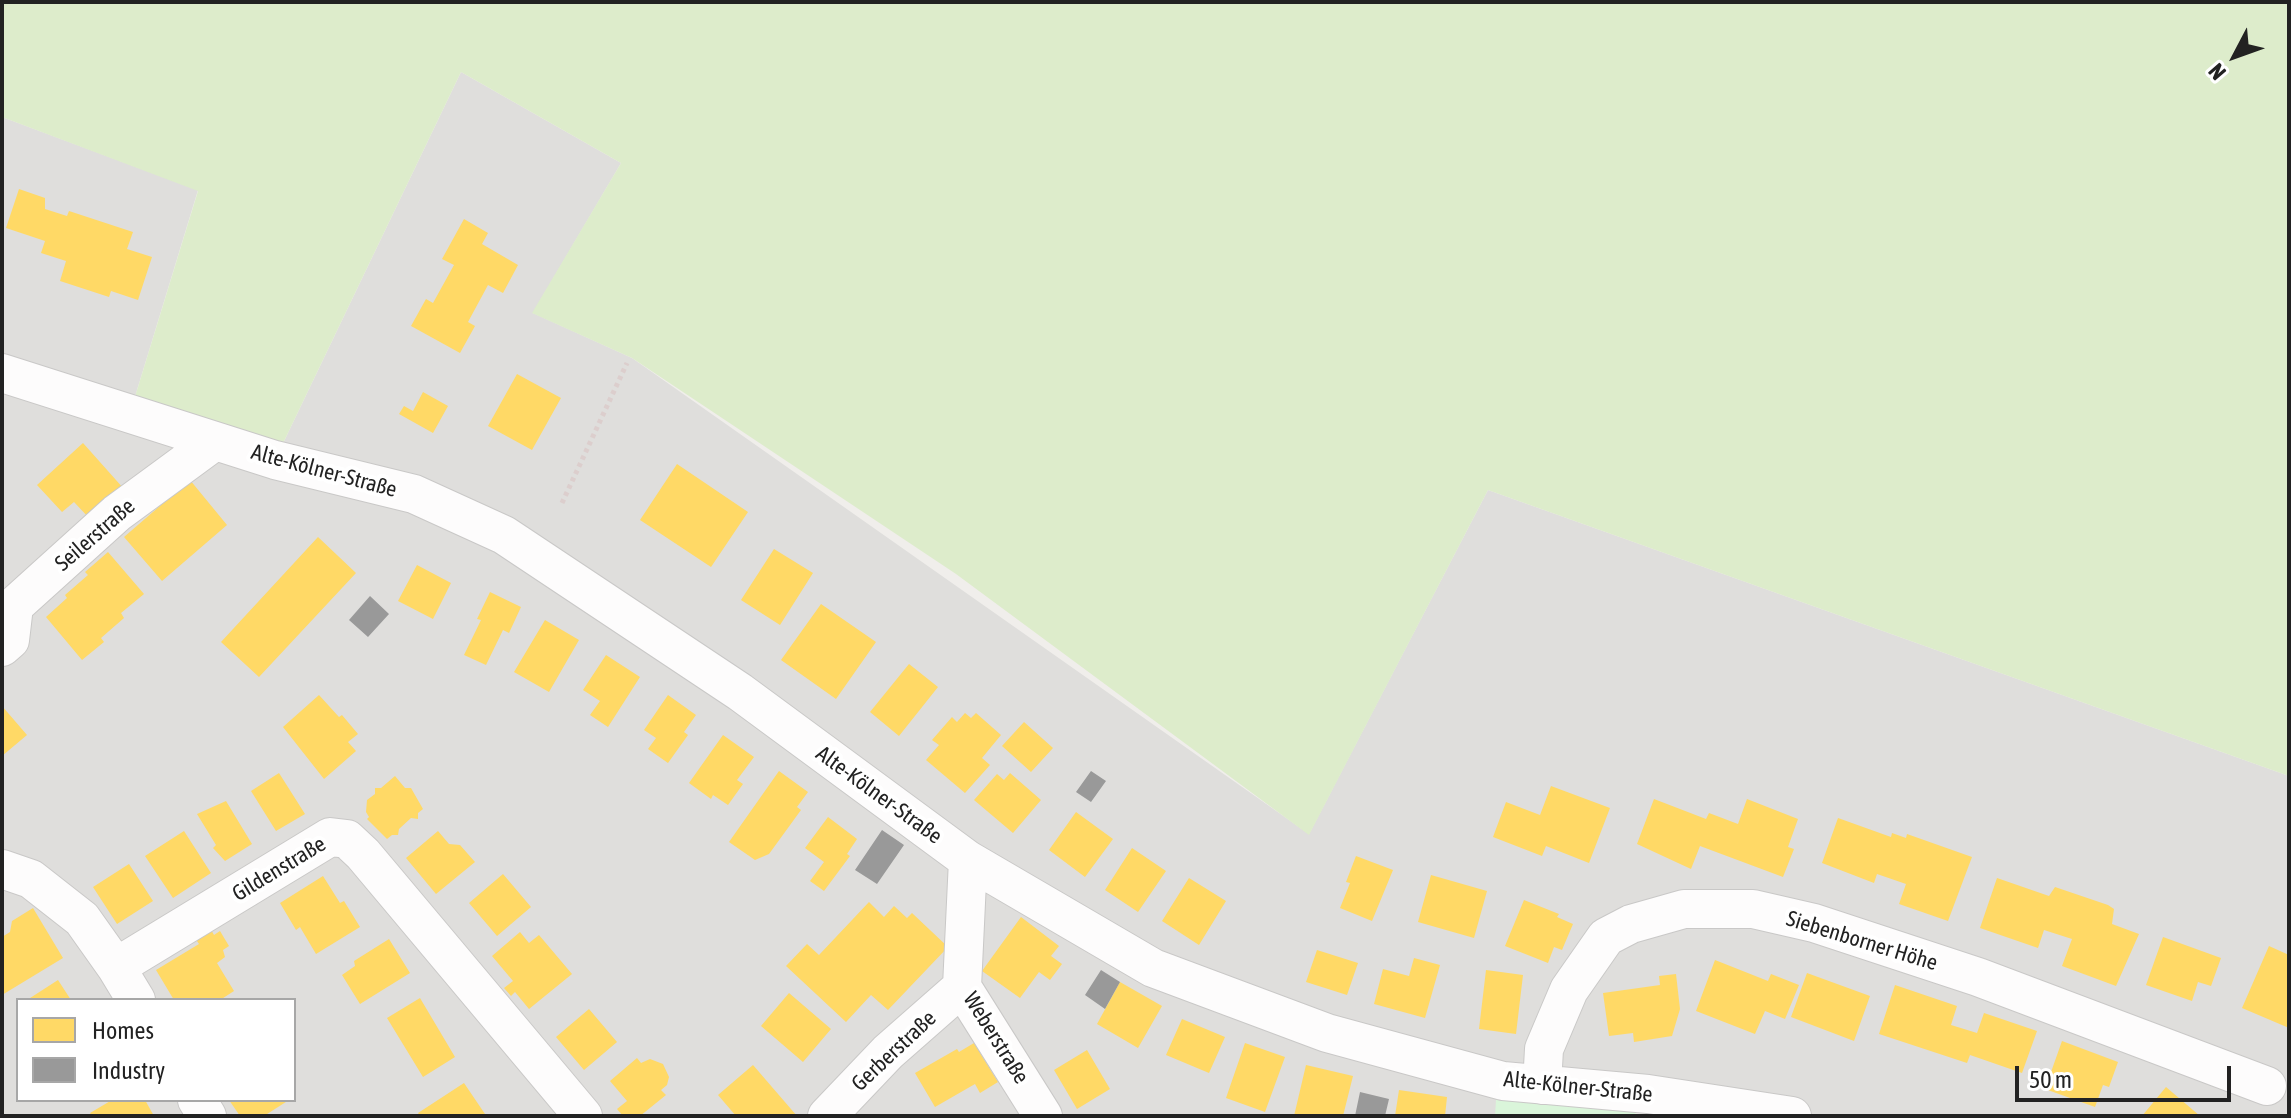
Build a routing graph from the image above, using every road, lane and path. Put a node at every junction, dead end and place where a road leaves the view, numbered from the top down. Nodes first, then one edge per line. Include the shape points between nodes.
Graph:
1 (627, 363) dead end
2 (2, 373) edge
3 (215, 441) junction
4 (562, 503) dead end
5 (2, 647) edge
6 (968, 860) junction
7 (2, 869) edge
8 (116, 967) junction
9 (962, 987) junction
10 (135, 998) edge
11 (1542, 1085) junction
12 (2267, 1086) dead end
13 (583, 1116) edge
14 (827, 1116) edge
15 (1043, 1116) edge
16 (1792, 1116) edge

1 - 4 path
2 - 3 street, Alte-Kölner-Straße
3 - 5 street, Seilerstraße via 117,513 14,606 10,640
3 - 6 street, Alte-Kölner-Straße via 414,494 504,535 740,692
6 - 9 street, Weberstraße
6 - 11 street, Alte-Kölner-Straße via 1153,968 1327,1033 1503,1081
7 - 8 street via 31,879 82,919
8 - 10 street
8 - 13 street, Gildenstraße via 330,837 347,839
9 - 14 street, Gerberstraße via 888,1052
9 - 15 street, Weberstraße
11 - 12 street, Siebenborner Höhe via 1544,1049 1569,990 1606,937 1684,909 1753,909 1814,923 1978,977
11 - 16 street, Alte-Kölner-Straße via 1648,1094

